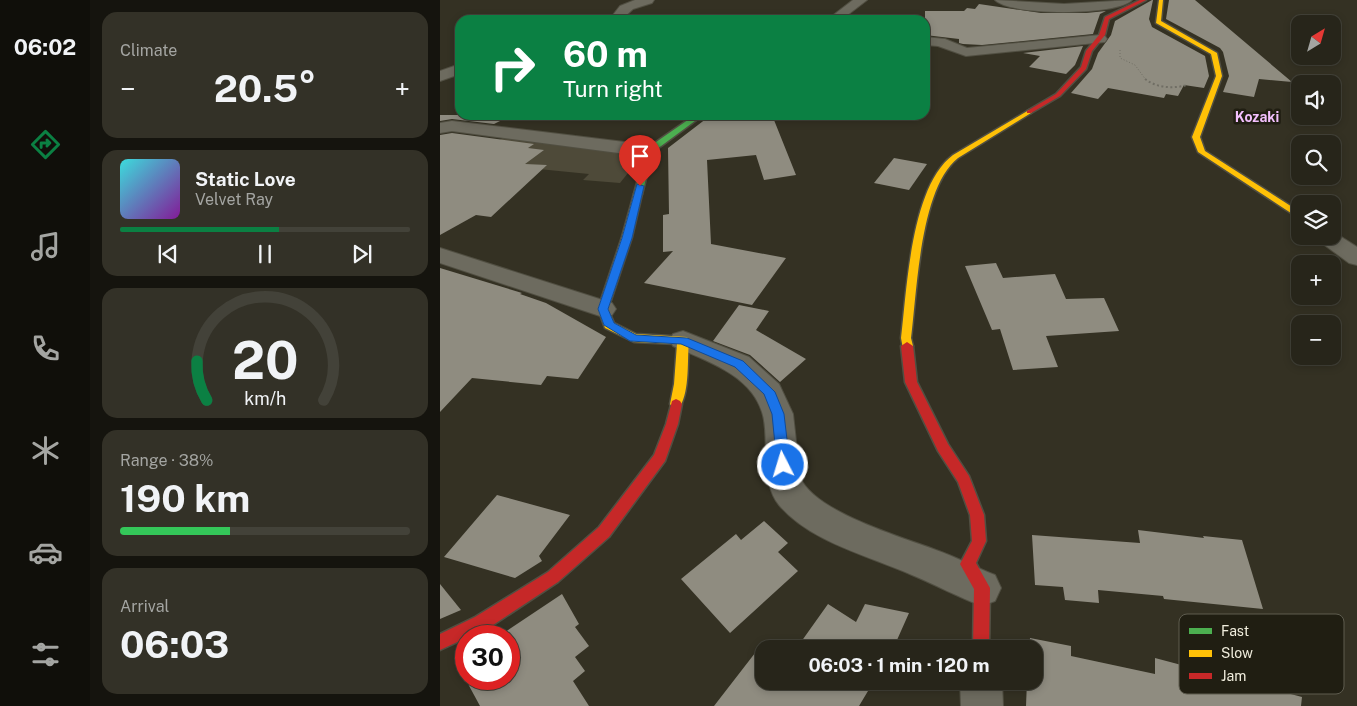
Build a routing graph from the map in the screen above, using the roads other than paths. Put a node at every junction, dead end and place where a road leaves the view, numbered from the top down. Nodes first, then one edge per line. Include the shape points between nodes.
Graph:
1 (648, 0) edge
2 (861, 0) edge
3 (1002, 0) edge
4 (1126, 0) edge
5 (1144, 0) edge
6 (1160, 0) edge
7 (618, 15) edge
8 (840, 15) edge
9 (1100, 39) junction
10 (930, 41) edge
11 (455, 71) edge
12 (440, 76) edge
13 (462, 120) edge
14 (693, 120) edge
15 (444, 130) edge
16 (649, 151) junction
17 (1291, 210) edge
18 (1339, 245) edge
19 (440, 255) edge
20 (1357, 258) edge
21 (603, 309) junction
22 (683, 340) junction
23 (982, 588) junction
24 (981, 640) edge
25 (440, 642) edge
26 (981, 690) edge
27 (982, 706) edge

1 - 7 street
2 - 8 street
3 - 4 street via 1030,6 1073,7
5 - 9 street via 1107,18
6 - 17 street via 1158,22 1214,53 1219,76 1196,137 1202,152
9 - 10 street via 966,52
9 - 23 street via 1089,51 1084,68 1058,95 961,152 945,165 928,201 915,263 906,338 911,382 943,447 964,480 977,515 978,541 968,564
11 - 12 street
13 - 15 street
14 - 16 street
15 - 16 street
16 - 21 street via 627,238
18 - 20 street
19 - 21 street
21 - 22 street via 609,325 634,338
22 - 23 street via 739,364 769,392 778,414 784,476 790,494 810,511 838,529
22 - 25 street via 680,384 672,424 660,457 604,532 554,577 481,623
23 - 24 street
26 - 27 street

